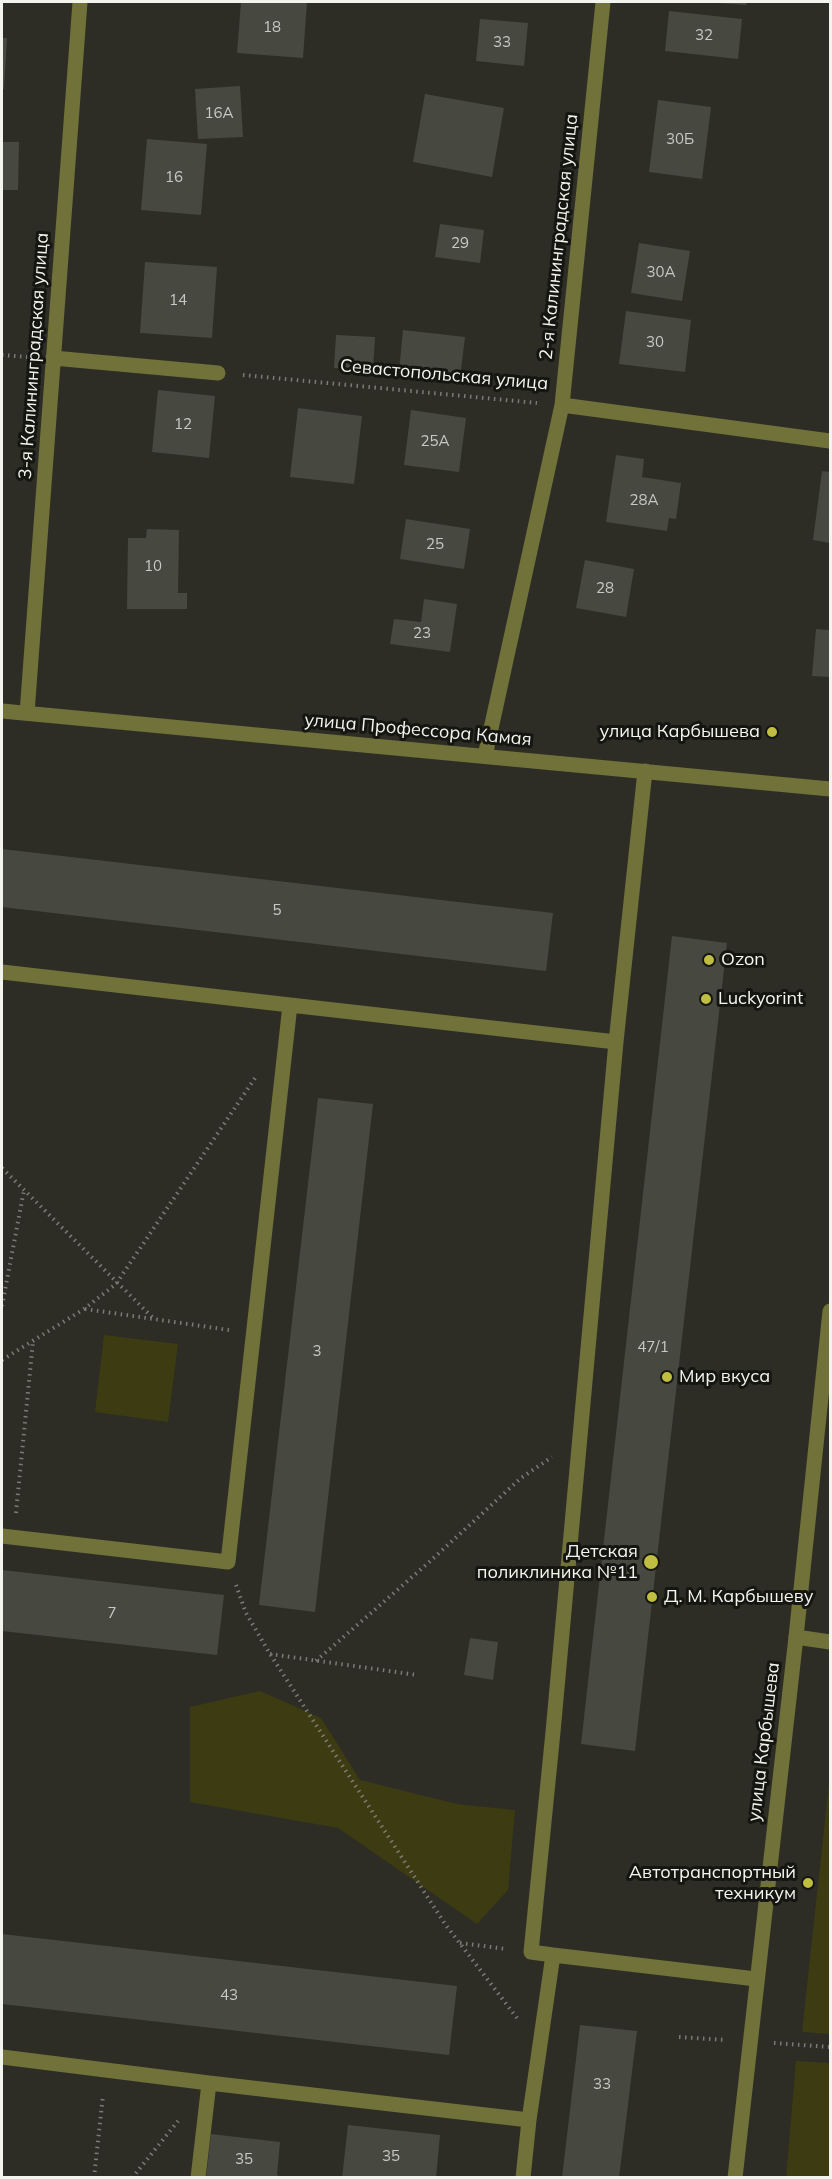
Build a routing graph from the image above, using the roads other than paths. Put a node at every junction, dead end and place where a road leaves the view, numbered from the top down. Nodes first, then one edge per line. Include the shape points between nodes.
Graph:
1 (80, 2) edge
2 (603, 2) edge
3 (53, 358) junction
4 (218, 373) road end
5 (562, 405) junction
6 (831, 441) edge
7 (2, 711) edge
8 (27, 713) junction
9 (485, 756) junction
10 (645, 771) junction
11 (831, 789) edge
12 (2, 972) edge
13 (290, 1005) junction
14 (615, 1041) junction
15 (831, 1311) edge
16 (7, 1537) edge
17 (796, 1637) junction
18 (831, 1642) edge
19 (553, 1955) junction
20 (756, 1979) junction
21 (2, 2057) edge
22 (209, 2083) junction
23 (529, 2120) junction
24 (198, 2178) edge
25 (523, 2178) edge
26 (735, 2178) edge

1 - 3 street, 3-я Калининградская улица
2 - 5 street, 2-я Калининградская улица
3 - 4 street
3 - 8 street, 3-я Калининградская улица
5 - 6 street, Севастопольская улица
5 - 9 street, 2-я Калининградская улица
7 - 8 street, улица Профессора Камая
8 - 9 street, улица Профессора Камая
9 - 10 street, улица Профессора Камая
10 - 11 street, улица Профессора Камая
10 - 14 street
12 - 13 street
13 - 14 street
13 - 16 street via 228,1562
14 - 19 street via 531,1952
15 - 17 street, улица Карбышева
17 - 18 street
17 - 20 street, улица Карбышева
19 - 20 street
19 - 23 street
20 - 26 street, улица Карбышева
21 - 22 street
22 - 23 street
22 - 24 street
23 - 25 street

